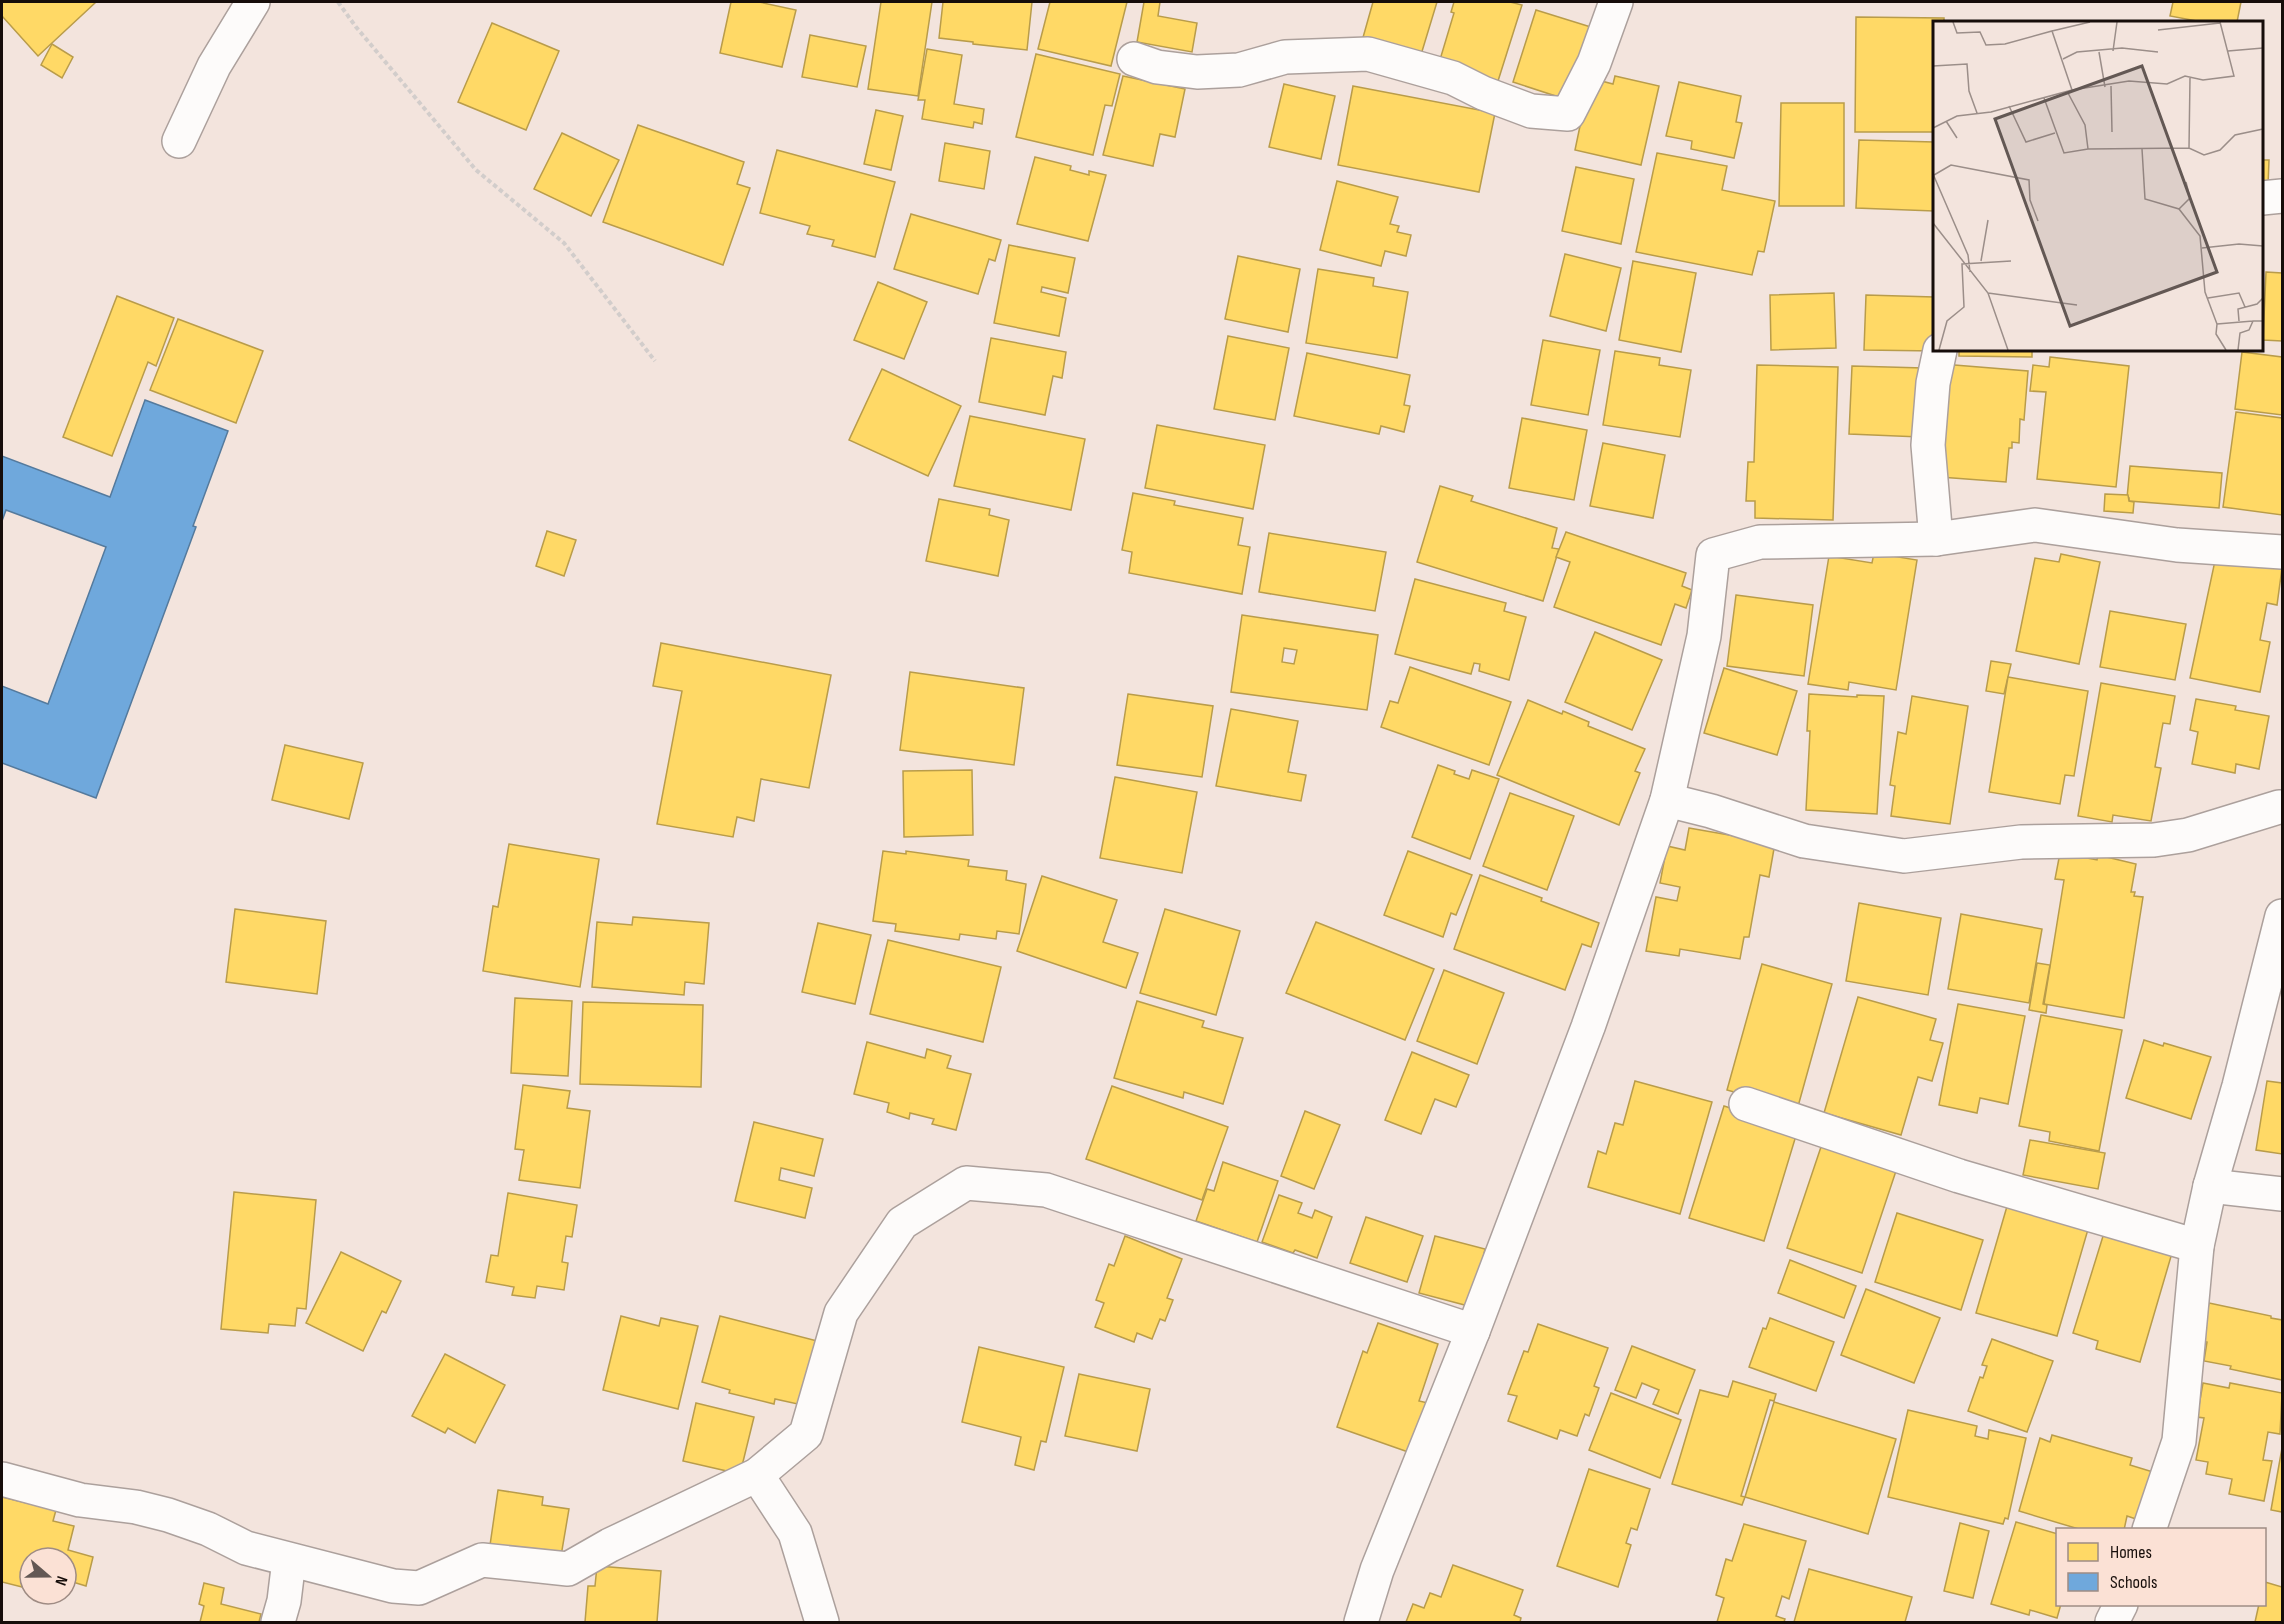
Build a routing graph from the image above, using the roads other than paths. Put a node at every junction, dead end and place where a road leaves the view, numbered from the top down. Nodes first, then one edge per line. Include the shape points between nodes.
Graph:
1 (253, 2) edge
2 (1616, 2) edge
3 (1134, 59) dead end
4 (179, 141) dead end
5 (2283, 196) edge
6 (2263, 198) edge
7 (1940, 351) edge
8 (1936, 539) junction
9 (2283, 552) edge
10 (1667, 800) junction
11 (2281, 802) edge
12 (2283, 916) edge
13 (1746, 1104) dead end
14 (2210, 1186) junction
15 (2283, 1194) edge
16 (2197, 1246) junction
17 (1473, 1331) junction
18 (757, 1475) junction
19 (2, 1479) edge
20 (2150, 1528) edge
21 (289, 1560) junction
22 (2120, 1606) edge
23 (278, 1623) edge
24 (822, 1623) edge
25 (1361, 1623) edge
26 (2112, 1623) edge

1 - 4 street via 214,66
2 - 3 street via 1594,63 1568,114 1531,111 1453,78 1368,54 1285,57 1239,70 1197,72 1157,67
5 - 6 street
7 - 8 street via 1928,445
8 - 9 street via 2035,525 2177,545
8 - 10 street via 1760,542 1713,555 1704,636
10 - 11 street via 1804,841 1904,856 2021,842 2154,840 2188,835
10 - 17 street via 1588,1028
12 - 14 street
13 - 16 street via 1959,1176
14 - 15 street
14 - 16 street
16 - 20 street via 2179,1441
17 - 18 street via 1046,1190 966,1183 903,1223 841,1313 806,1434
17 - 25 street via 1377,1570
18 - 21 street via 568,1569 482,1560 419,1588 393,1586
18 - 24 street via 795,1533
19 - 21 street via 80,1500 168,1515 246,1548
21 - 23 street
22 - 26 street

